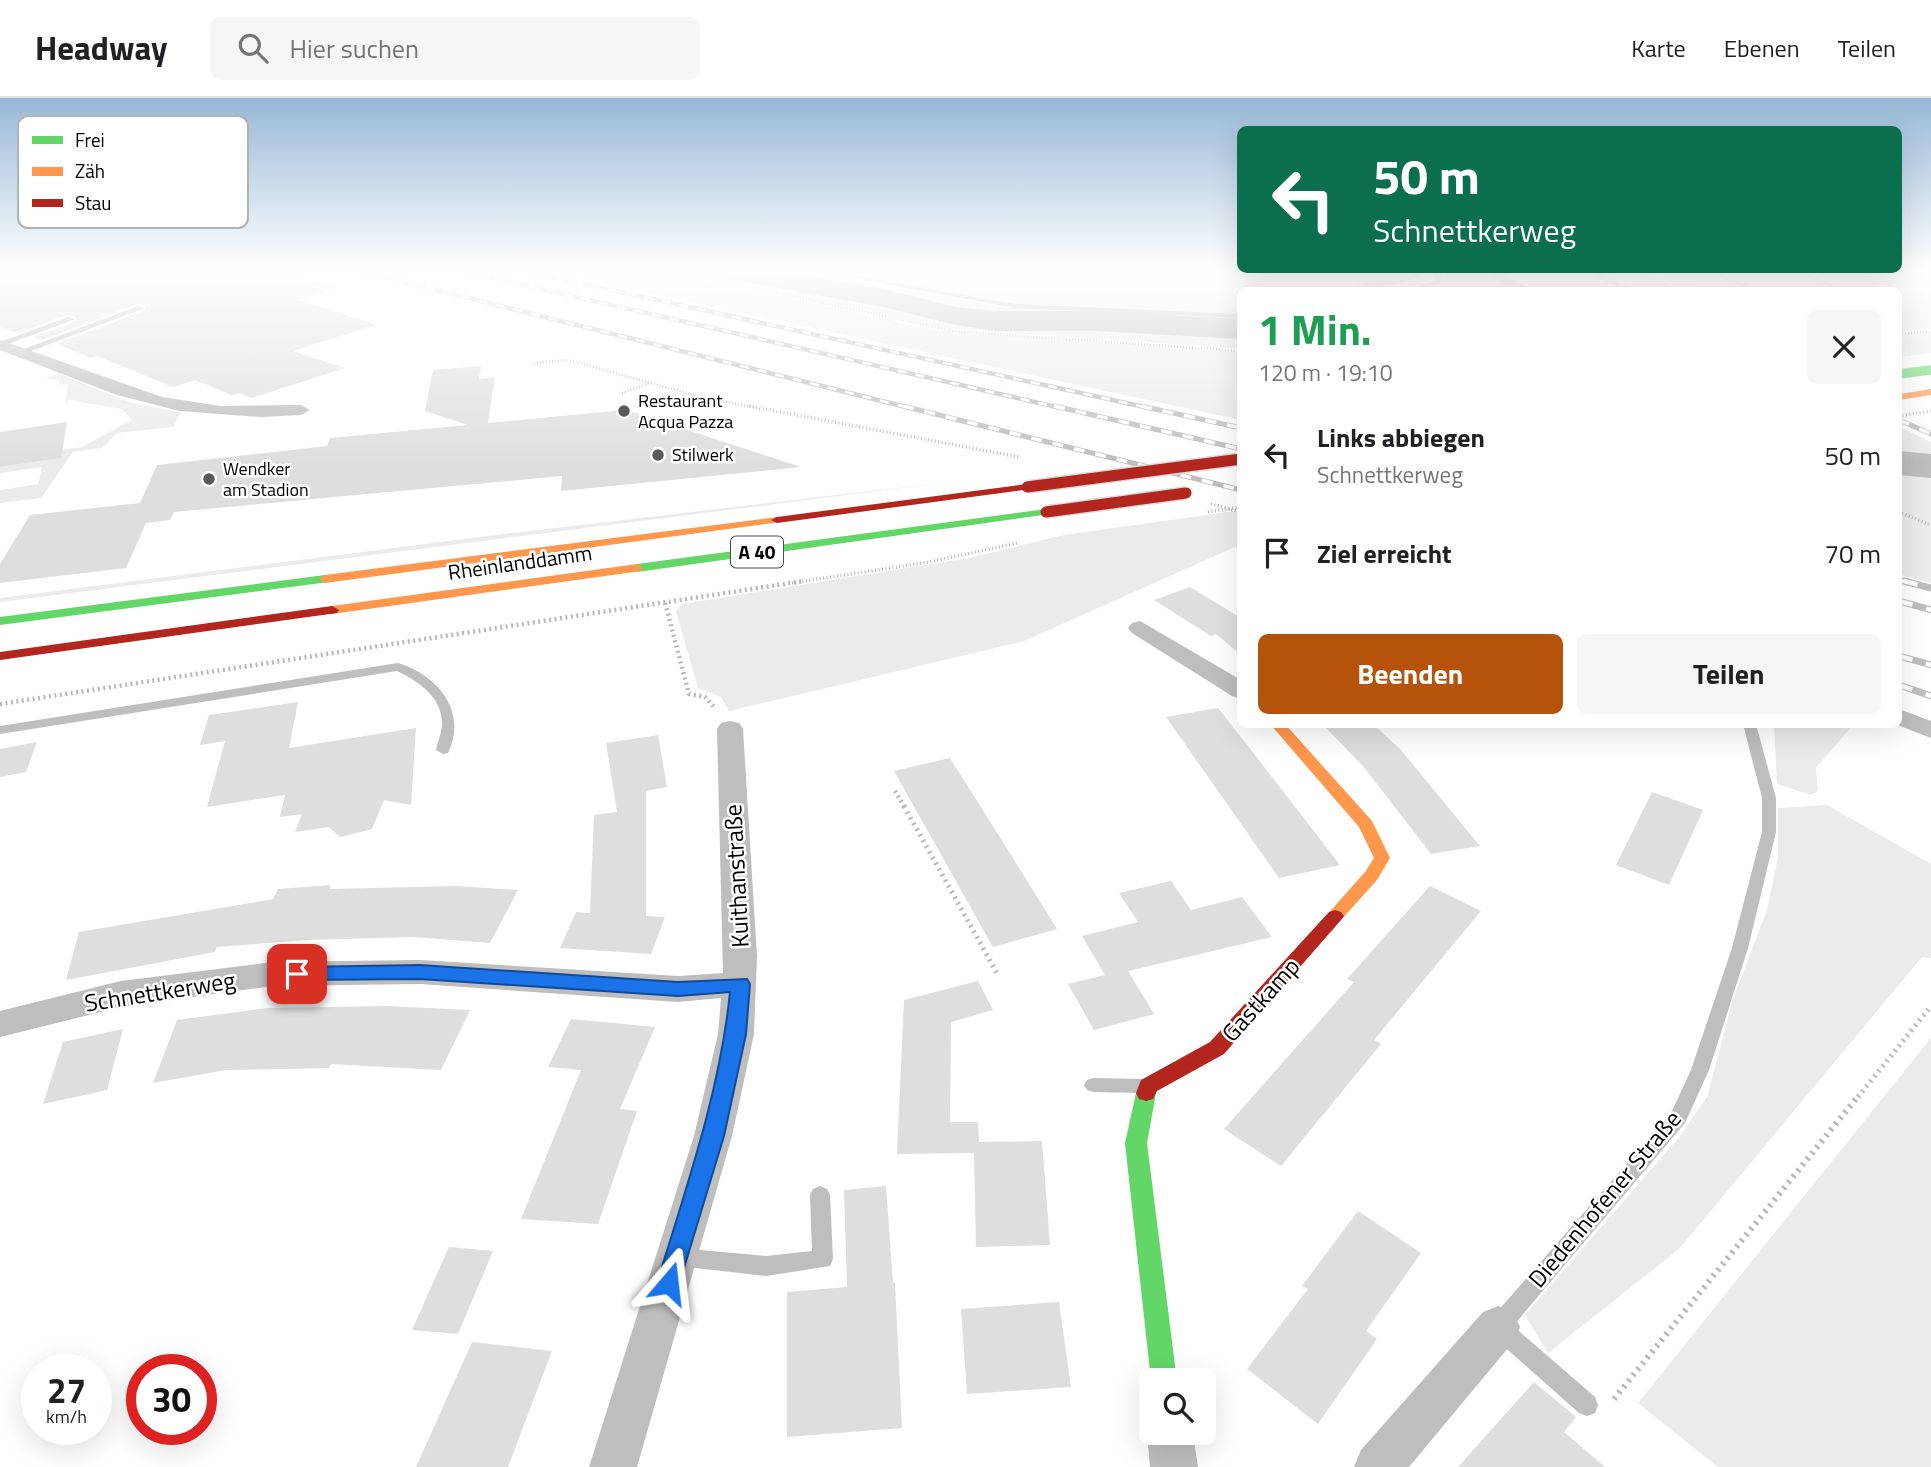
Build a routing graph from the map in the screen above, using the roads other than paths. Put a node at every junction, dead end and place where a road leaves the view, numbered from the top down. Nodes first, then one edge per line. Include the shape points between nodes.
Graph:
1 (30, 334) edge
2 (69, 334) edge
3 (0, 345) edge
4 (23, 351) junction
5 (1931, 370) edge
6 (1902, 374) edge
7 (1931, 392) edge
8 (1902, 397) edge
9 (301, 411) dead end
10 (1237, 460) edge
11 (1202, 496) road end
12 (0, 621) edge
13 (1140, 628) dead end
14 (0, 656) edge
15 (1237, 689) edge
16 (1902, 718) edge
17 (1281, 728) edge
18 (1750, 728) edge
19 (730, 729) road end
20 (0, 730) edge
21 (1931, 730) edge
22 (443, 750) dead end
23 (741, 984) junction
24 (0, 1024) edge
25 (1093, 1085) dead end
26 (1147, 1086) junction
27 (820, 1195) dead end
28 (677, 1257) junction
29 (1498, 1327) junction
30 (1162, 1368) edge
31 (1597, 1406) road end
32 (1171, 1445) edge
33 (613, 1467) edge
34 (1174, 1467) edge
35 (1378, 1467) edge

1 - 3 lane
2 - 4 lane
3 - 4 street
4 - 9 street via 163,402 260,414
5 - 6 main road, bridge
7 - 8 main road
10 - 12 main road, Rheinlanddamm / A 40, bridge
11 - 14 main road, Rheinlanddamm / A 40, bridge via 1046,512
13 - 15 street
16 - 21 street
17 - 26 main road, Gastkamp via 1366,825 1382,858 1217,1048
18 - 29 lane, Diedenhofener Straße via 1769,798 1769,832 1740,948 1700,1070 1678,1118
19 - 23 street, Kuithanstraße
20 - 22 lane via 398,667 419,676 442,702 449,721
23 - 24 street, Schnettkerweg via 678,989 420,972 273,974 121,994
23 - 28 street, Kuithanstraße via 736,1034 713,1136
25 - 26 lane
26 - 30 main road via 1136,1143
27 - 28 lane via 823,1259 766,1265
28 - 33 street, Kuithanstraße
29 - 31 lane
29 - 35 street, Diedenhofener Straße
32 - 34 street

